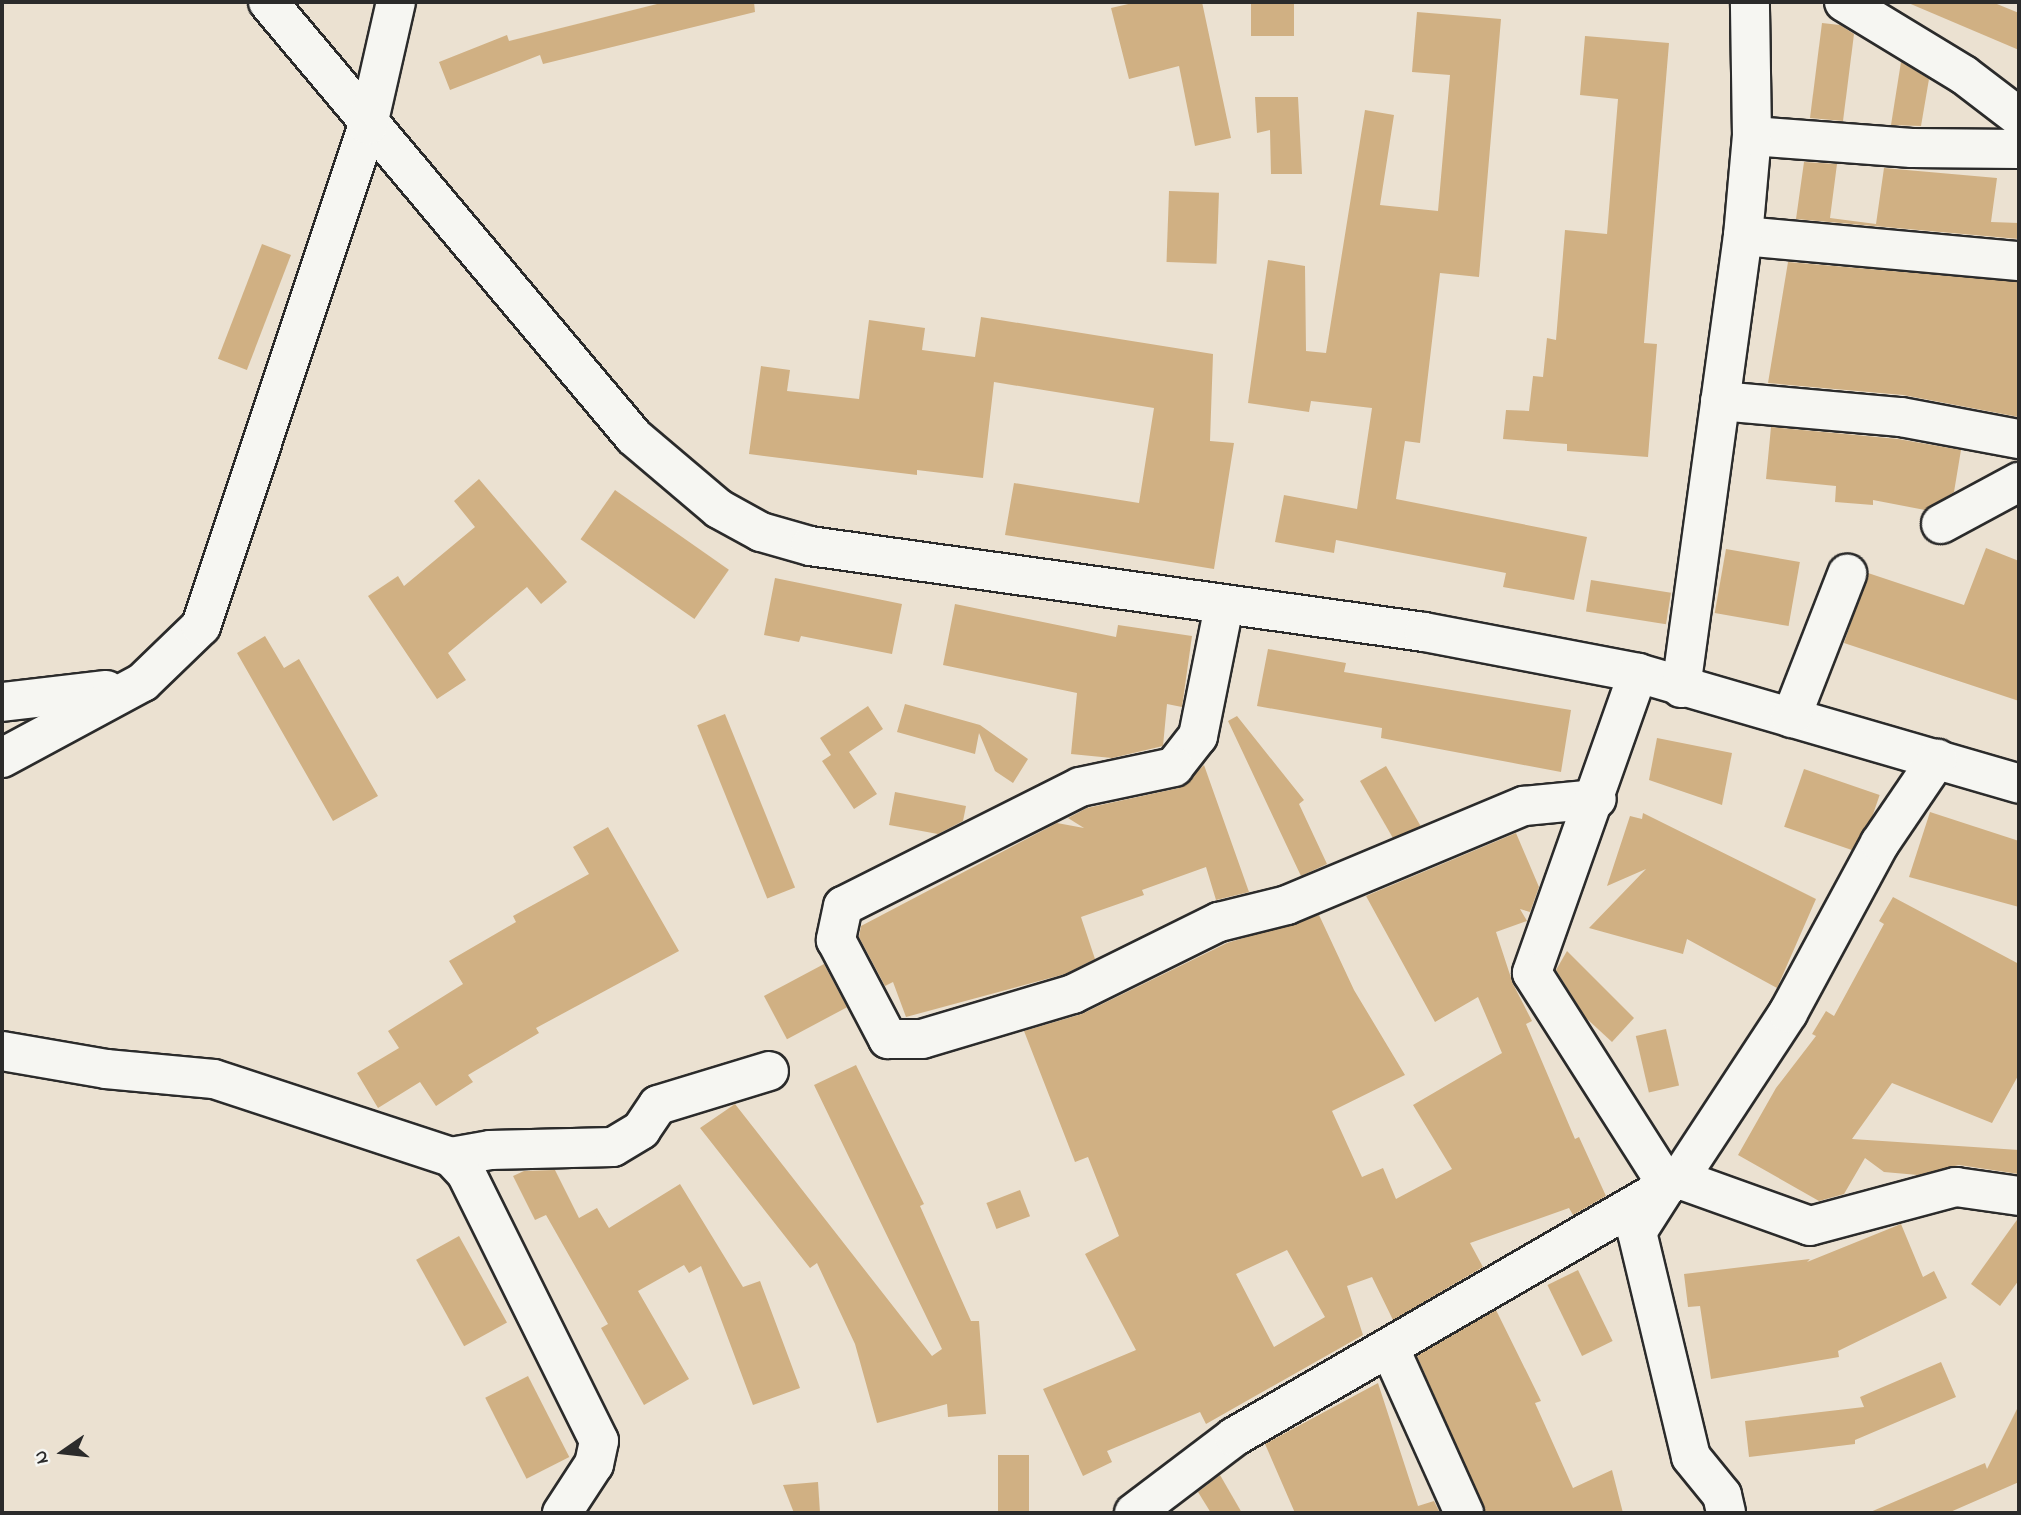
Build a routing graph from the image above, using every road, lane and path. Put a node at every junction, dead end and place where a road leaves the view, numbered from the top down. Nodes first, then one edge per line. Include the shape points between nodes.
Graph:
1 (268, 2) edge
2 (396, 2) edge
3 (1750, 2) edge
4 (1844, 2) edge
5 (2019, 117) edge
6 (368, 125) junction
7 (1752, 136) junction
8 (2019, 149) edge
9 (1743, 236) junction
10 (2019, 261) edge
11 (1720, 401) junction
12 (2019, 439) edge
13 (2019, 482) edge
14 (1941, 524) dead end
15 (1847, 574) dead end
16 (1224, 606) junction
17 (1638, 673) junction
18 (143, 682) junction
19 (1681, 688) junction
20 (2, 702) edge
21 (1791, 718) junction
22 (2, 758) edge
23 (1937, 759) junction
24 (2019, 784) edge
25 (1597, 799) junction
26 (2, 1051) edge
27 (769, 1071) dead end
28 (451, 1157) junction
29 (1673, 1182) junction
30 (2019, 1196) edge
31 (1390, 1349) junction
32 (562, 1513) edge
33 (1134, 1513) edge
34 (1464, 1513) edge
35 (1726, 1513) edge

1 - 6 street
2 - 6 street
3 - 7 street
4 - 5 street via 1964,75
6 - 16 street via 634,436 719,509 761,533 810,546
6 - 18 street via 201,626
7 - 8 street via 1912,148
7 - 9 street
9 - 10 street
9 - 11 street
11 - 12 street via 1901,417
11 - 19 street
13 - 14 street
15 - 21 street
16 - 17 street via 1424,632
16 - 25 street via 1198,736 1174,767 1080,787 843,906 836,940 888,1039 922,1039 1073,994 1219,922 1287,905 1524,806
17 - 19 street
17 - 25 street
18 - 20 street via 71,697
18 - 22 street
19 - 21 street
21 - 23 street
23 - 24 street
23 - 29 street via 1880,843 1788,1013
25 - 29 street via 1532,973
26 - 28 street via 106,1069 214,1079
27 - 28 street via 658,1105 641,1130 613,1147 489,1150
28 - 32 street via 466,1173 599,1441 594,1464
29 - 30 street via 1810,1226 1956,1187
29 - 31 street
29 - 35 street via 1637,1232 1691,1457 1722,1495
31 - 33 street via 1234,1437
31 - 34 street

